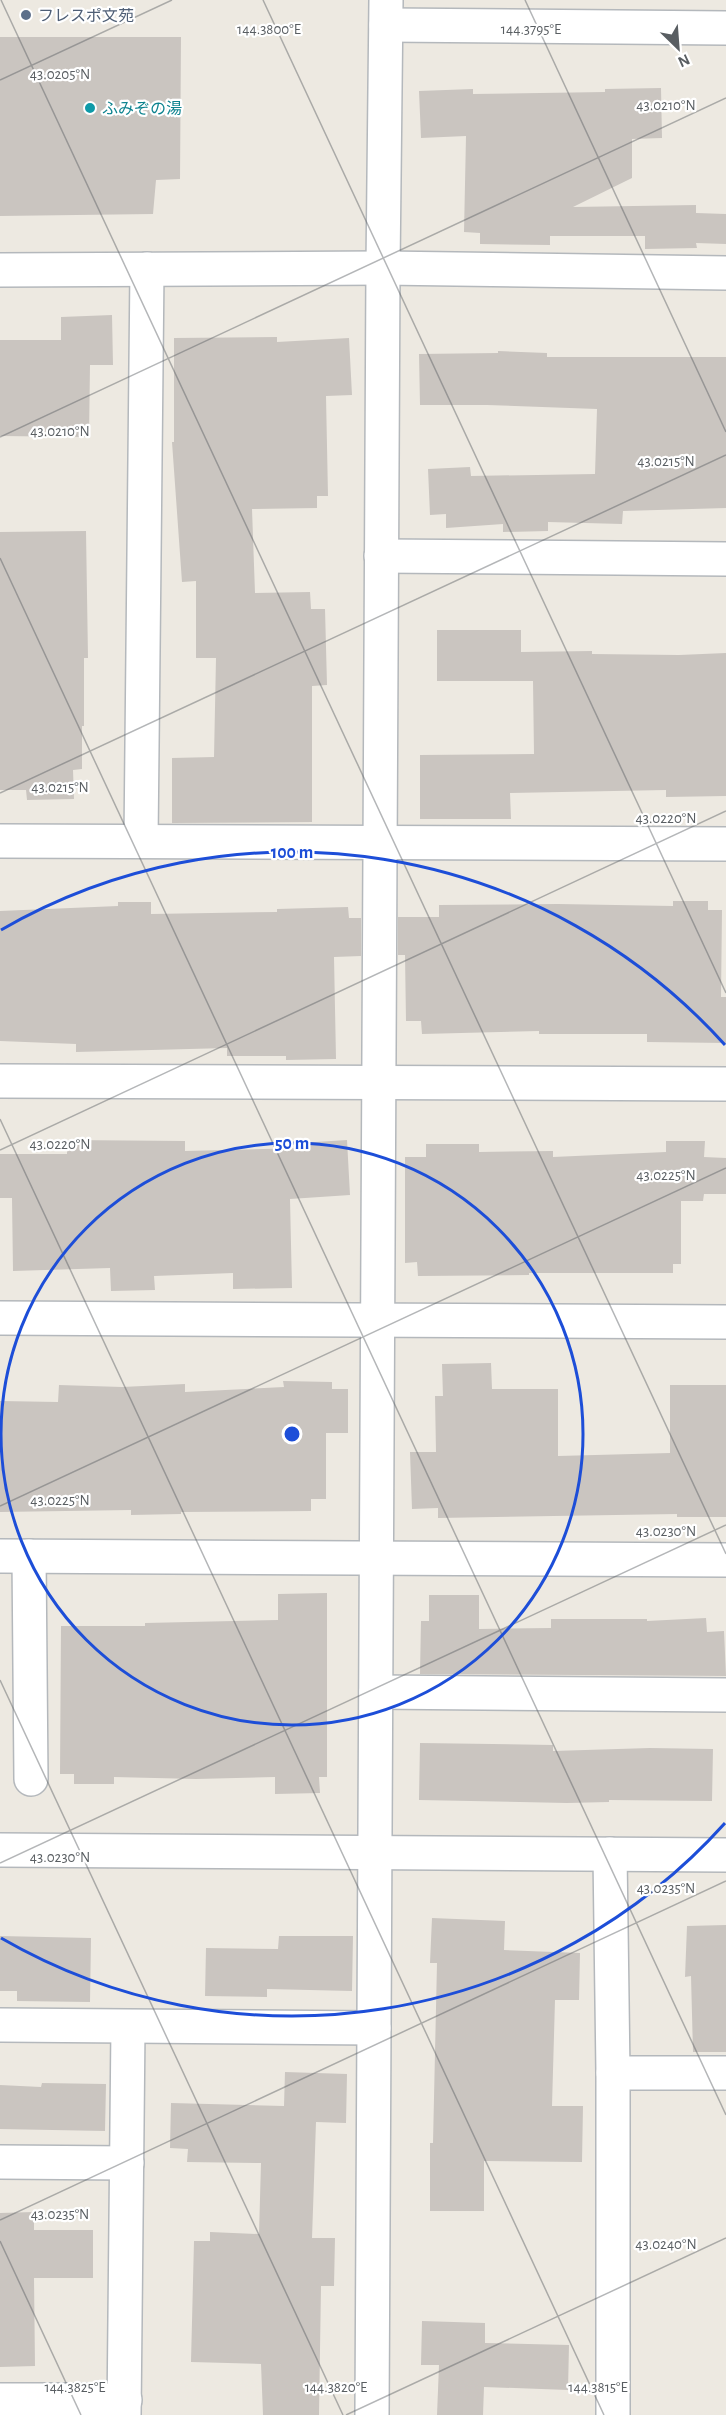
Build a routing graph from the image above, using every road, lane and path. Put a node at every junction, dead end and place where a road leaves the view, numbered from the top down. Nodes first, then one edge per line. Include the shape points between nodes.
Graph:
1 (386, 13) edge
2 (609, 14) edge
3 (726, 28) edge
4 (383, 268) junction
5 (147, 269) junction
6 (0, 270) edge
7 (726, 273) edge
8 (381, 556) junction
9 (726, 559) edge
10 (0, 841) edge
11 (141, 841) junction
12 (380, 841) junction
13 (726, 843) edge
14 (0, 1082) edge
15 (379, 1082) junction
16 (726, 1084) edge
17 (0, 1318) edge
18 (378, 1320) junction
19 (726, 1322) edge
20 (15, 1556) edge
21 (376, 1557) junction
22 (726, 1560) edge
23 (376, 1692) junction
24 (726, 1695) edge
25 (31, 1779) dead end
26 (0, 1850) edge
27 (375, 1854) junction
28 (610, 1854) junction
29 (726, 1855) edge
30 (0, 2025) edge
31 (128, 2027) junction
32 (374, 2028) junction
33 (614, 2073) junction
34 (726, 2073) edge
35 (0, 2162) edge
36 (127, 2163) junction
37 (0, 2400) edge
38 (124, 2408) edge
39 (372, 2415) edge
40 (613, 2415) edge

1 - 2 street
1 - 4 street
2 - 3 street
4 - 5 street
4 - 7 street
4 - 8 street
5 - 6 street
5 - 11 street
8 - 9 street
8 - 12 street
10 - 11 street
11 - 12 street
12 - 13 street
12 - 15 street
14 - 15 street
15 - 16 street
15 - 18 street
17 - 18 street
18 - 19 street
18 - 21 street
20 - 21 street
20 - 25 street
21 - 22 street
21 - 23 street
23 - 24 street
23 - 27 street
26 - 27 street
27 - 28 street
27 - 32 street
28 - 29 street
28 - 33 street
30 - 31 street
31 - 32 street
31 - 36 street
32 - 39 street
33 - 34 street
33 - 40 street
35 - 36 street
36 - 38 street
37 - 38 street

